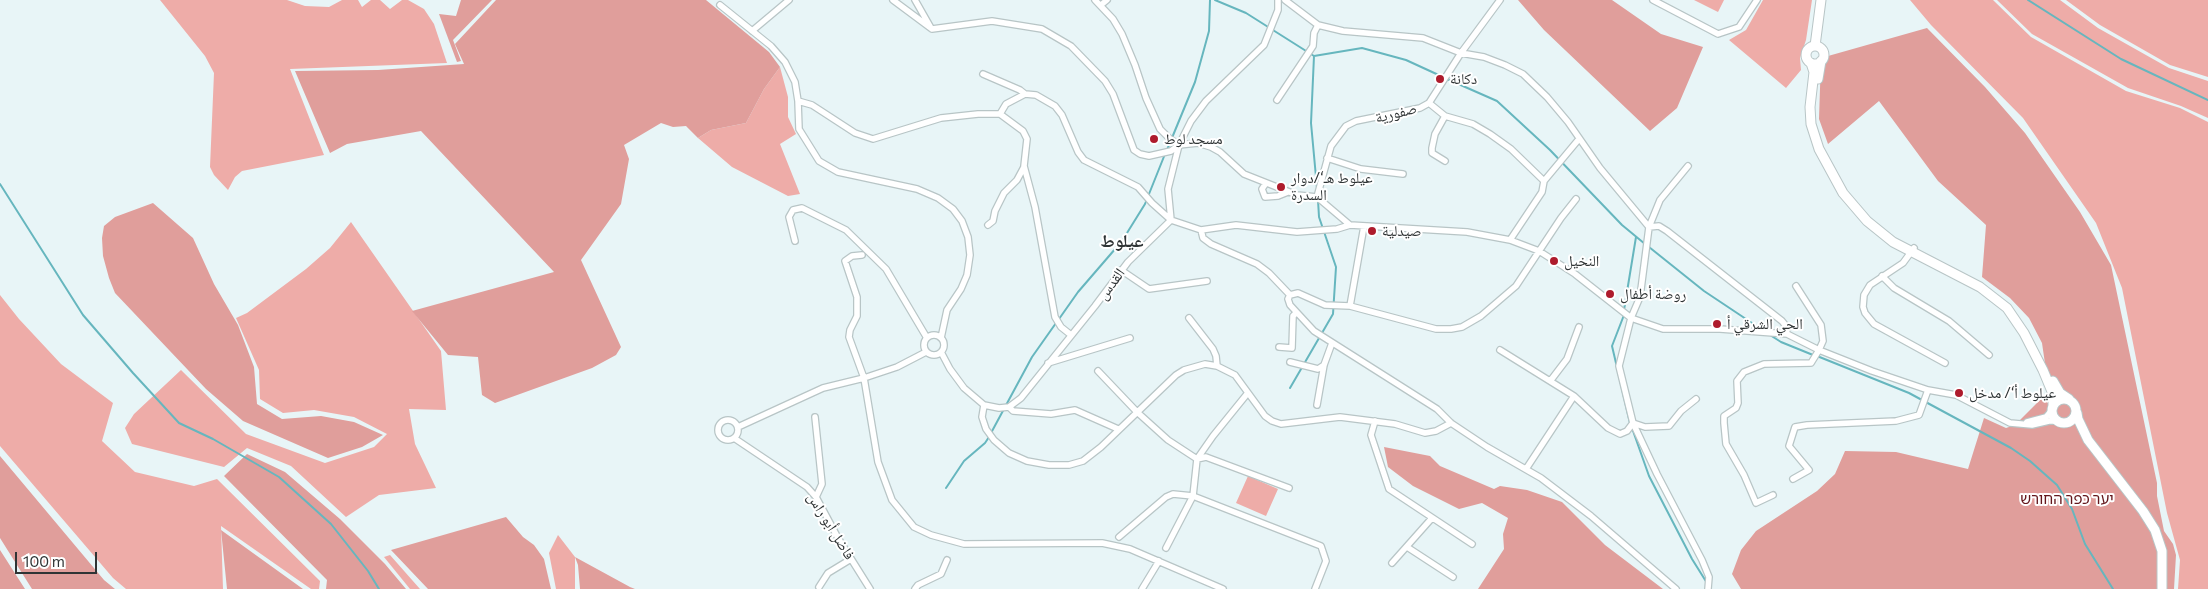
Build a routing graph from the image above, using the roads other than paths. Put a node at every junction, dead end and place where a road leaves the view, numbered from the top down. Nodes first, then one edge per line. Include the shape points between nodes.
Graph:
1 (788, 0) edge
2 (893, 0) edge
3 (915, 0) edge
4 (1095, 0) edge
5 (1108, 0) edge
6 (1278, 0) edge
7 (1285, 0) edge
8 (1500, 0) edge
9 (1653, 0) edge
10 (1757, 0) edge
11 (1821, 0) edge
12 (720, 4) dead end
13 (1101, 5) junction
14 (1318, 25) junction
15 (932, 30) junction
16 (752, 31) junction
17 (1815, 46) junction
18 (1461, 53) junction
19 (1821, 61) junction
20 (1810, 63) junction
21 (983, 74) dead end
22 (1025, 94) junction
23 (1277, 100) dead end
24 (798, 101) junction
25 (1429, 103) junction
26 (1000, 114) junction
27 (1445, 116) junction
28 (1579, 139) junction
29 (1178, 145) junction
30 (1327, 158) junction
31 (1445, 161) dead end
32 (1024, 166) junction
33 (1688, 166) dead end
34 (1403, 174) dead end
35 (1544, 181) junction
36 (1266, 183) junction
37 (1288, 192) junction
38 (1318, 197) junction
39 (1576, 198) dead end
40 (1171, 220) junction
41 (988, 225) dead end
42 (1350, 225) junction
43 (1364, 226) junction
44 (1649, 227) junction
45 (1201, 230) junction
46 (1510, 240) junction
47 (795, 241) dead end
48 (1913, 250) junction
49 (1539, 251) junction
50 (862, 255) dead end
51 (1121, 270) junction
52 (1882, 276) junction
53 (1207, 281) dead end
54 (1796, 286) dead end
55 (1290, 295) junction
56 (1350, 306) junction
57 (1296, 313) junction
58 (1189, 318) dead end
59 (1631, 318) junction
60 (1579, 327) dead end
61 (1787, 334) junction
62 (1071, 335) junction
63 (927, 338) junction
64 (941, 338) junction
65 (1130, 338) dead end
66 (1332, 343) junction
67 (1279, 347) dead end
68 (1500, 350) dead end
69 (1820, 350) junction
70 (926, 352) junction
71 (941, 352) junction
72 (1988, 355) dead end
73 (1290, 362) dead end
74 (1945, 363) dead end
75 (1048, 364) junction
76 (1324, 365) junction
77 (1217, 366) junction
78 (1098, 371) dead end
79 (864, 378) junction
80 (1550, 380) junction
81 (1928, 390) junction
82 (1247, 394) junction
83 (1574, 396) junction
84 (1696, 399) dead end
85 (2069, 399) junction
86 (984, 405) junction
87 (1317, 405) dead end
88 (1009, 407) junction
89 (2052, 409) junction
90 (1137, 412) junction
91 (2077, 413) junction
92 (815, 418) dead end
93 (1375, 421) junction
94 (2062, 422) junction
95 (1451, 423) junction
96 (1633, 423) junction
97 (2012, 423) junction
98 (738, 428) junction
99 (1118, 429) junction
100 (734, 438) junction
101 (2088, 440) junction
102 (1197, 459) junction
103 (1526, 469) junction
104 (1793, 479) dead end
105 (1289, 488) dead end
106 (1773, 495) dead end
107 (1193, 496) junction
108 (816, 497) junction
109 (1432, 518) junction
110 (1119, 537) dead end
111 (1472, 544) dead end
112 (1407, 547) junction
113 (1166, 548) dead end
114 (851, 559) junction
115 (946, 560) dead end
116 (1159, 561) junction
117 (1392, 563) dead end
118 (1453, 577) dead end
119 (819, 587) dead end
120 (870, 589) edge
121 (915, 589) edge
122 (1142, 589) edge
123 (1223, 589) edge
124 (1315, 589) edge
125 (1676, 589) edge
126 (1708, 589) edge
127 (2162, 589) edge

1 - 16 street
2 - 15 street
3 - 15 street
4 - 13 street
5 - 13 street
6 - 29 street via 1278,10 1264,45 1206,101
7 - 14 street
8 - 18 street, صفورية
9 - 10 street via 1718,34 1739,27
11 - 17 street
12 - 16 street
13 - 29 street via 1122,34 1160,129
14 - 18 street via 1343,31 1423,38
14 - 23 street via 1313,46
15 - 29 street via 992,21 1042,29 1070,46 1105,81 1134,150 1149,156 1171,151
16 - 24 street via 785,62 795,82
17 - 19 street via 1823,52
17 - 20 street via 1806,53
18 - 25 street, صفورية
18 - 28 street via 1498,62 1523,74 1547,97
19 - 20 street
19 - 48 street via 1816,117 1831,161 1868,215
20 - 48 street via 1814,76 1811,124 1830,172 1867,221 1893,242
21 - 22 street
22 - 26 street via 1006,104
22 - 40 street via 1036,95 1055,106 1084,160 1138,187
24 - 26 street via 812,105 855,134 873,139 941,118
24 - 64 street via 799,129 818,161 838,172 917,189 938,198 962,221 970,255 967,275 948,310
25 - 27 street
25 - 30 street, صفورية via 1346,126 1331,146
26 - 32 street via 1023,131 1027,139
27 - 31 street via 1432,148 1432,154
27 - 35 street via 1473,124 1490,134 1511,148
28 - 35 street
28 - 44 street
29 - 36 street via 1198,143 1211,148 1244,174
29 - 40 street via 1168,189
30 - 34 street via 1361,169
30 - 38 street, صفورية
32 - 41 street via 1017,180 1004,193 993,222
32 - 62 street via 1035,207 1055,317
33 - 44 street via 1660,200
35 - 46 street via 1542,192
36 - 37 street
36 - 37 street via 1262,189 1265,197
37 - 38 street
38 - 42 street
39 - 49 street
40 - 45 street
40 - 51 street, القدس
42 - 43 street
42 - 45 street via 1297,232 1236,225
43 - 46 street via 1467,232
43 - 56 street
44 - 59 street via 1640,297
44 - 61 street via 1659,226 1674,237 1782,321
45 - 55 street via 1203,238 1211,244 1257,264
46 - 49 street
47 - 63 street via 789,217 793,210 802,208 846,230 886,269
48 - 52 street via 1903,264
48 - 85 street via 2001,294 2025,324 2057,390
48 - 89 street via 1988,292 2007,308 2043,370 2053,394
49 - 56 street via 1516,286 1503,299 1462,327 1451,330 1436,328
49 - 59 street via 1575,274
50 - 79 street via 845,261 857,297 857,316 849,337
51 - 53 street via 1149,289
51 - 62 street, القدس
52 - 72 street via 1894,288 1949,321
52 - 74 street via 1870,285 1864,295 1863,307 1869,318 1880,328
54 - 69 street via 1821,325 1823,341
55 - 56 street via 1298,293 1325,305
55 - 57 street via 1290,305
57 - 66 street
57 - 67 street via 1292,348
58 - 77 street via 1213,349
59 - 61 street via 1663,329
59 - 96 street via 1619,366
60 - 80 street via 1567,359
61 - 69 street
62 - 75 street, القدس
63 - 64 street via 934,335
63 - 70 street
64 - 71 street via 944,345
65 - 75 street
66 - 76 street
66 - 95 street via 1437,409
68 - 80 street
69 - 81 street
69 - 106 street via 1811,363 1764,364 1744,372 1737,381 1739,397 1736,408 1724,416 1726,444 1756,503
70 - 71 street via 935,355
70 - 79 street via 897,367
71 - 86 street via 964,388
73 - 76 street via 1318,369
75 - 88 street, القدس via 1021,398
76 - 87 street
77 - 82 street via 1235,375
77 - 90 street via 1205,364 1184,370
78 - 90 street
79 - 98 street via 823,388
79 - 116 street via 878,462 892,500 914,527 964,544 1102,543
80 - 83 street
81 - 97 street via 1956,395
81 - 104 street via 1919,415 1896,421 1795,427 1789,446 1809,470
82 - 93 street via 1265,416 1281,424 1340,417
82 - 102 street
83 - 96 street via 1614,432 1627,431
83 - 103 street
84 - 96 street via 1669,426 1645,427
85 - 89 street via 2061,399
85 - 91 street via 2075,404
86 - 88 street
86 - 99 street via 982,416 994,440 1009,453 1027,461 1062,465 1083,461
88 - 99 street via 1013,411 1051,414 1075,410
89 - 94 street via 2054,418
89 - 97 street via 2041,419
90 - 99 street
90 - 102 street via 1168,440
91 - 94 street via 2073,420
91 - 101 street
92 - 108 street via 822,484
93 - 95 street via 1425,433
93 - 109 street via 1371,435 1389,489
94 - 97 street
94 - 101 street via 2076,428
95 - 103 street
96 - 126 street via 1702,560 1709,577
98 - 100 street
98 - 100 street via 728,420 718,428 722,438
100 - 108 street, فاضل أبو راس via 795,478
101 - 127 street via 2154,530 2162,552
102 - 105 street via 1206,457
102 - 107 street
103 - 125 street via 1590,516
107 - 110 street via 1173,494 1166,497
107 - 113 street
107 - 124 street via 1321,546 1326,561
108 - 114 street, فاضل أبو راس
109 - 111 street
109 - 112 street
112 - 117 street
112 - 118 street
114 - 119 street via 828,573
114 - 120 street, فاضل أبو راس
115 - 121 street via 941,574
116 - 122 street
116 - 123 street

